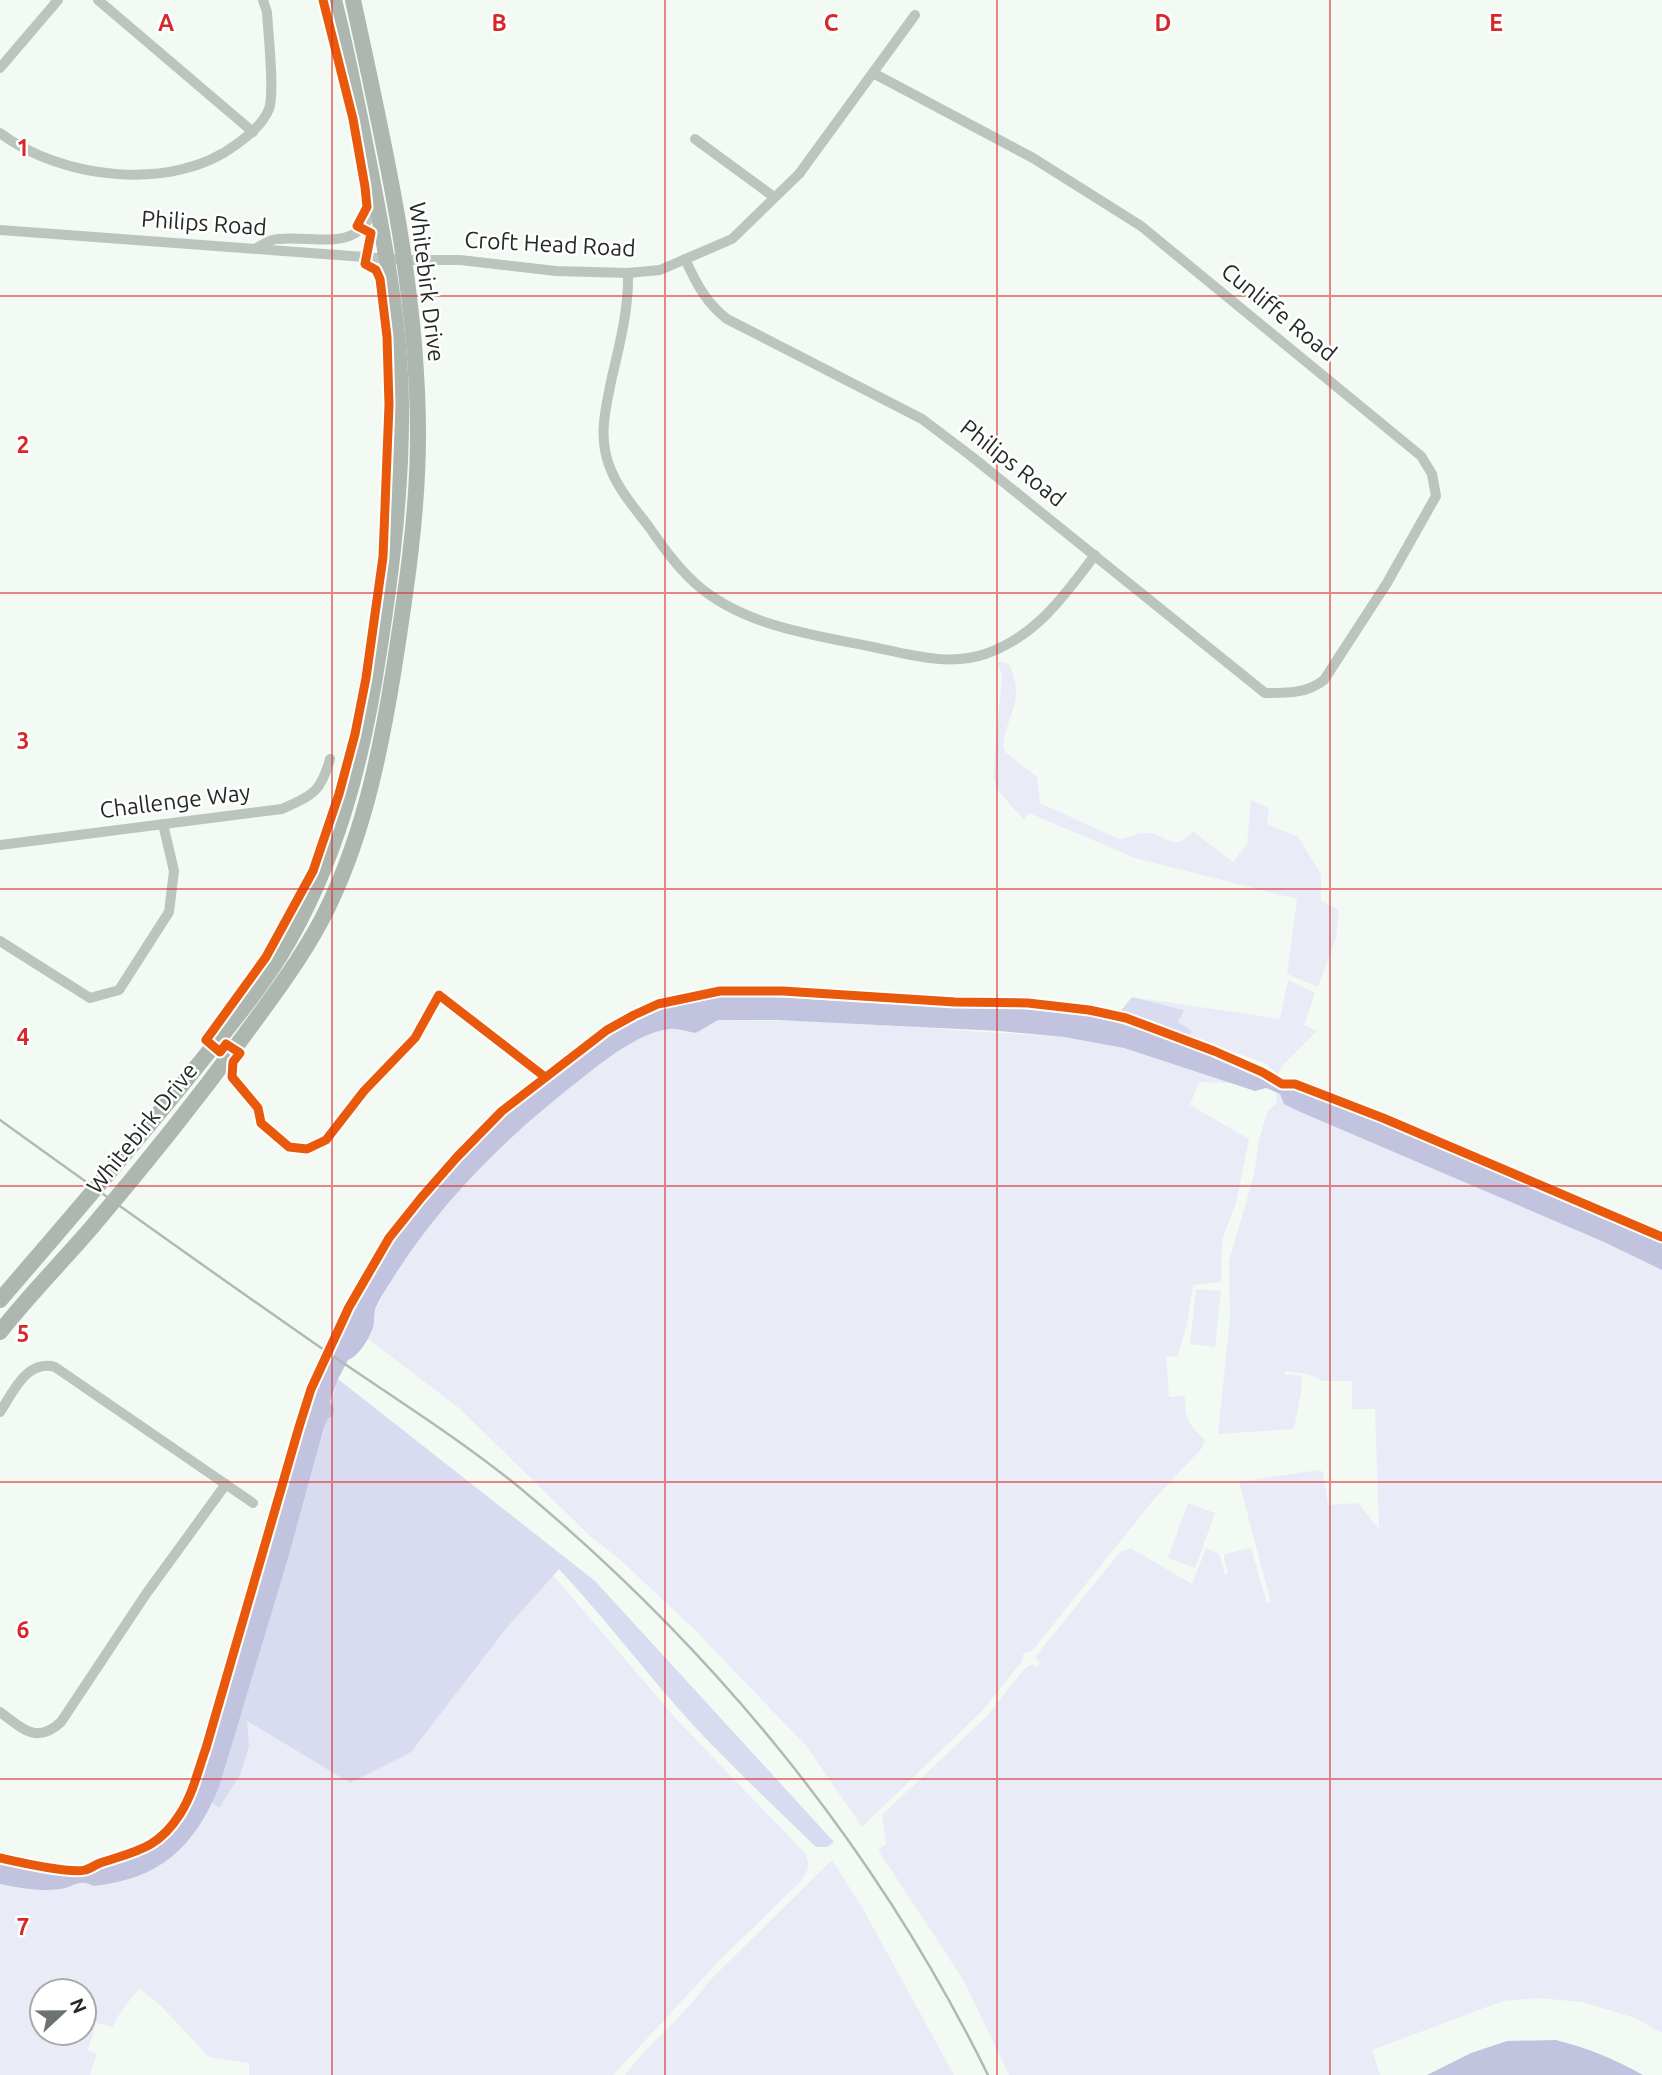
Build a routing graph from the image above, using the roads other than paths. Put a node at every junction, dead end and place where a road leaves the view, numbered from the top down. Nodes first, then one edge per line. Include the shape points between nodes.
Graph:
1 (58, 0) edge
2 (97, 0) edge
3 (263, 0) edge
4 (334, 0) edge
5 (353, 0) edge
6 (915, 15) dead end
7 (0, 68) edge
8 (873, 73) junction
9 (0, 132) edge
10 (253, 132) junction
11 (695, 139) dead end
12 (375, 195) junction
13 (774, 197) junction
14 (0, 230) edge
15 (255, 248) junction
16 (388, 258) junction
17 (685, 259) junction
18 (405, 260) junction
19 (628, 273) junction
20 (1095, 555) junction
21 (1316, 686) joint
22 (330, 759) dead end
23 (163, 824) junction
24 (0, 845) edge
25 (0, 941) edge
26 (0, 1300) edge
27 (0, 1332) edge
28 (2, 1407) edge
29 (226, 1484) junction
30 (253, 1503) dead end
31 (0, 1712) edge

1 - 7 street
2 - 10 street
3 - 10 street via 270,108
4 - 12 highway, Whitebirk Drive
5 - 18 highway, Whitebirk Drive
6 - 8 street, Croft Head Road
8 - 13 street, Croft Head Road via 799,174
8 - 21 street, Cunliffe Road via 1033,158 1141,226 1422,456 1436,496 1387,583 1330,672
9 - 10 street via 16,145 66,166 113,175 182,170 222,155
11 - 13 street
12 - 15 street via 371,215 357,234 275,239
12 - 16 highway, Whitebirk Drive
13 - 17 street, Croft Head Road via 732,239
14 - 15 street, Philips Road
15 - 16 street, Philips Road
16 - 18 street, Philips Road
16 - 26 highway, Whitebirk Drive via 401,401 398,509 375,683 346,811 308,905 247,1004 152,1125
17 - 19 street, Croft Head Road via 660,270
17 - 20 street, Philips Road via 707,300 727,319 922,419
18 - 19 street, Croft Head Road
18 - 27 highway, Whitebirk Drive via 418,437 407,588 379,755 341,876 321,921 288,975 222,1066
19 - 20 street via 629,294 603,419 605,453 619,487 667,553 710,596 784,628 921,658 969,658 1007,645 1033,629
20 - 21 street, Philips Road via 1265,693 1296,693
22 - 23 street, Challenge Way via 324,780 308,797 282,808
23 - 24 street, Challenge Way
23 - 25 street via 174,871 169,912 119,990 90,998
28 - 29 street via 29,1371 55,1367
29 - 30 street
29 - 31 street via 61,1723 53,1730 26,1732

